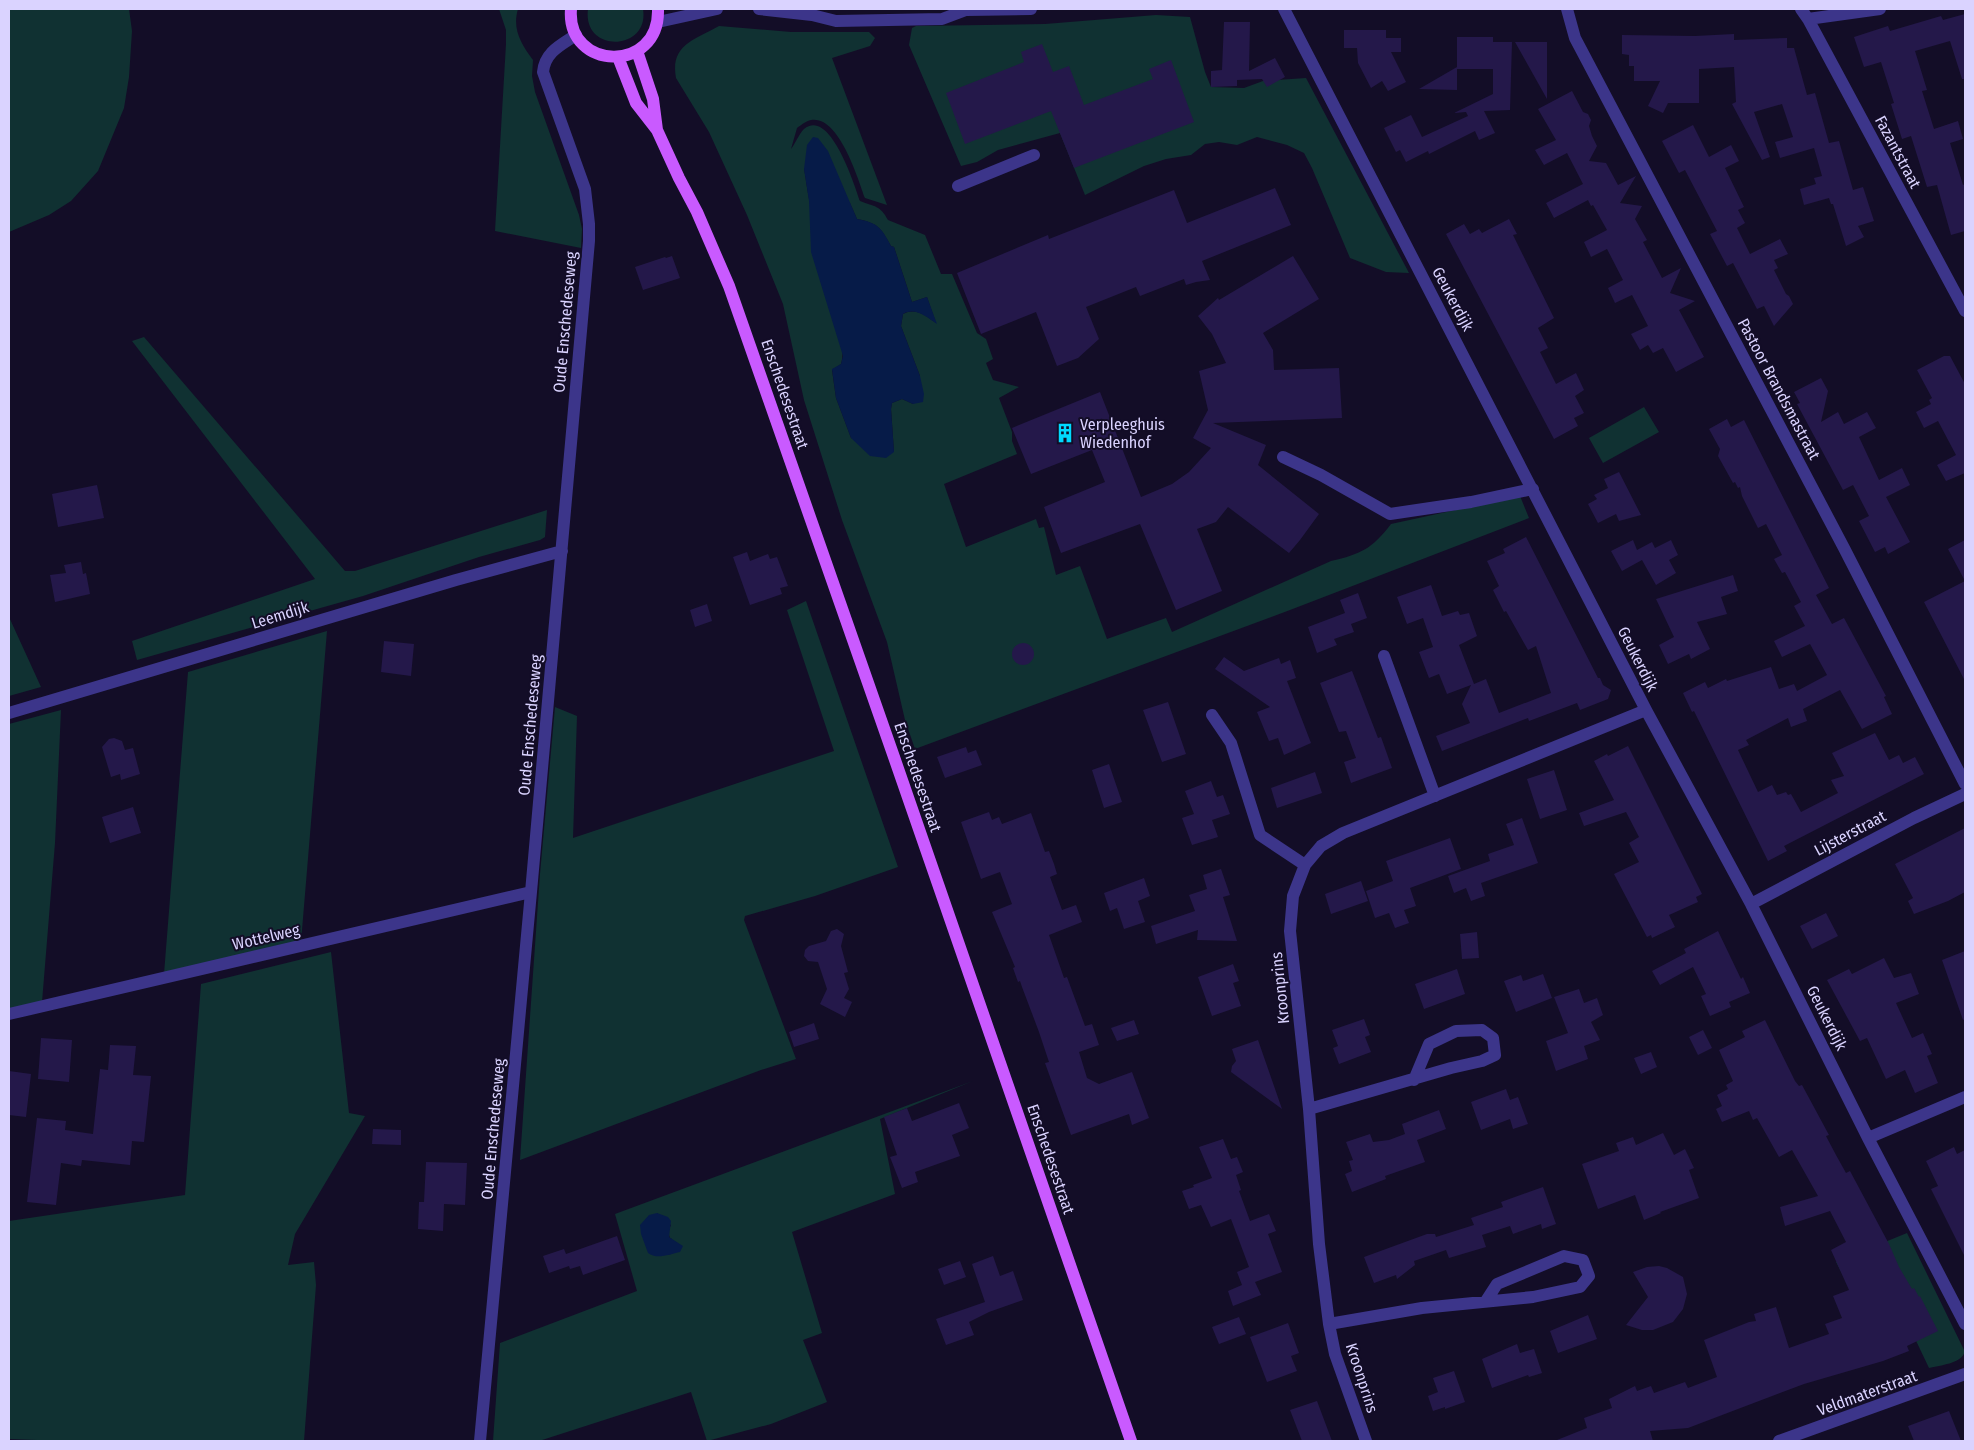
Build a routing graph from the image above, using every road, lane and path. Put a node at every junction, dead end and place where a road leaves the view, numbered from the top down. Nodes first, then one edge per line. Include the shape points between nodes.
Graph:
1 (571, 9) edge
2 (716, 9) edge
3 (759, 9) edge
4 (832, 9) edge
5 (1030, 9) edge
6 (1284, 9) edge
7 (1567, 9) edge
8 (1880, 9) edge
9 (963, 10) edge
10 (1804, 14) edge
11 (658, 15) edge
12 (812, 15) junction
13 (576, 35) junction
14 (637, 51) junction
15 (618, 57) junction
16 (657, 130) junction
17 (1034, 155) dead end
18 (958, 186) dead end
19 (1965, 311) edge
20 (1283, 457) dead end
21 (1533, 489) junction
22 (562, 551) junction
23 (1384, 656) dead end
24 (1646, 710) junction
25 (9, 713) edge
26 (1212, 715) dead end
27 (1965, 784) edge
28 (1965, 794) edge
29 (1435, 796) junction
30 (1305, 865) junction
31 (531, 892) junction
32 (1751, 904) junction
33 (9, 1014) edge
34 (1414, 1080) junction
35 (1965, 1097) edge
36 (1309, 1110) junction
37 (1868, 1138) junction
38 (1486, 1301) junction
39 (1329, 1324) junction
40 (1965, 1324) edge
41 (1965, 1374) edge
42 (480, 1441) edge
43 (1131, 1441) edge
44 (1366, 1441) edge
45 (1779, 1441) edge

1 - 13 main road
2 - 11 street
3 - 12 street
4 - 12 street
5 - 9 street
6 - 21 street, Geukerdijk
7 - 27 street, Pastoor Brandsmastraat via 1575,38
8 - 10 street
9 - 12 street via 942,19 836,21
10 - 19 street, Fazantstraat
11 - 14 main road via 654,34
13 - 15 main road via 594,52 605,57
13 - 22 street, Oude Enschedeseweg via 549,54 543,72 580,172 589,224
14 - 15 main road
14 - 16 main road, Enschedesestraat via 653,99
15 - 16 main road, Enschedesestraat via 636,103
16 - 43 main road, Enschedesestraat via 715,251 745,331
17 - 18 street
20 - 21 street via 1390,514
21 - 24 street, Geukerdijk
22 - 25 street, Leemdijk
22 - 31 street, Oude Enschedeseweg
23 - 29 street
24 - 29 street, Kroonprins
24 - 32 street, Geukerdijk
26 - 30 street via 1232,744 1260,835
28 - 32 street, Lijsterstraat
29 - 30 street, Kroonprins via 1343,833 1321,846
30 - 36 street, Kroonprins via 1292,896 1290,931
31 - 33 street, Wottelweg
31 - 42 street, Oude Enschedeseweg
32 - 37 street, Geukerdijk
34 - 34 street via 1429,1044 1456,1031 1482,1030 1493,1038 1495,1056
34 - 36 street
35 - 37 street
36 - 39 street, Kroonprins via 1319,1244
37 - 40 street, Geukerdijk
38 - 38 street, Kroonprins via 1496,1284 1564,1256 1583,1260 1589,1276 1580,1288
38 - 39 street, Kroonprins
39 - 44 street, Kroonprins via 1335,1354
41 - 45 street, Veldmaterstraat

